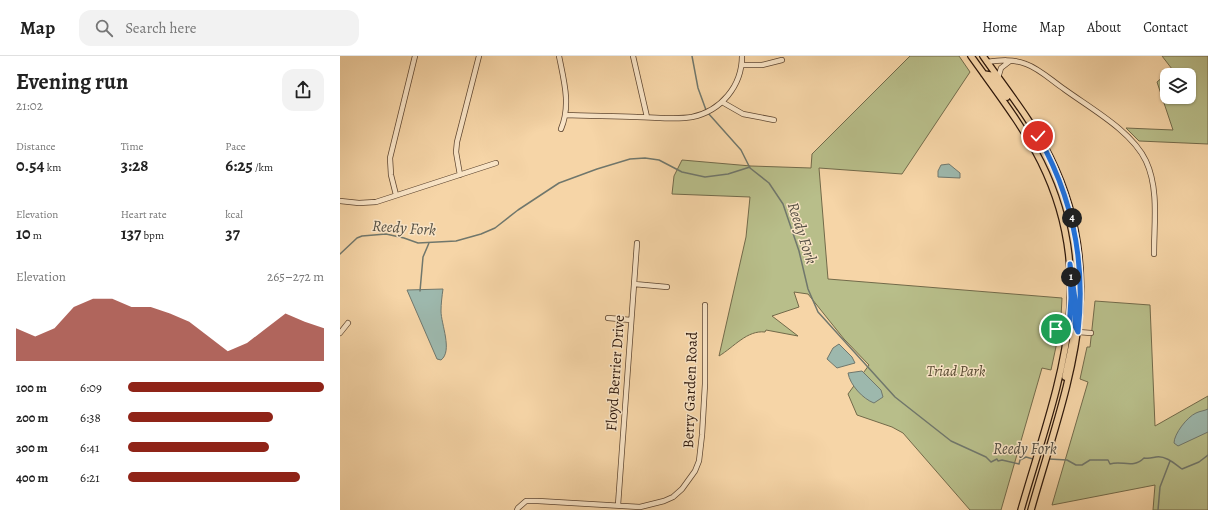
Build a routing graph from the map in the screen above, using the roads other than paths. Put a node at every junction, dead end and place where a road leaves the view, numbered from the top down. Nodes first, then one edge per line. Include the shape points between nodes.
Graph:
1 (415, 56) edge
2 (480, 56) edge
3 (559, 56) edge
4 (633, 56) edge
5 (742, 56) edge
6 (971, 56) edge
7 (983, 56) edge
8 (782, 60) dead end
9 (1010, 61) junction
10 (987, 62) junction
11 (742, 65) junction
12 (984, 74) junction
13 (998, 78) junction
14 (722, 102) junction
15 (566, 115) junction
16 (646, 117) junction
17 (774, 120) dead end
18 (1031, 125) junction
19 (561, 129) dead end
20 (496, 163) dead end
21 (460, 174) junction
22 (396, 195) junction
23 (340, 202) edge
24 (637, 243) dead end
25 (1154, 254) dead end
26 (1070, 264) junction
27 (634, 284) junction
28 (667, 287) dead end
29 (705, 305) dead end
30 (608, 318) dead end
31 (631, 320) junction
32 (348, 323) dead end
33 (1056, 329) dead end
34 (1069, 330) junction
35 (340, 332) edge
36 (1078, 332) junction
37 (1091, 333) dead end
38 (1060, 409) junction
39 (618, 505) junction
40 (517, 510) edge
41 (1021, 510) edge
42 (1031, 510) edge

1 - 22 street via 390,158
2 - 21 street via 456,152
3 - 15 street via 566,93
4 - 16 street
5 - 11 street
6 - 12 main road
7 - 10 main road
8 - 11 street via 762,65
9 - 10 street
9 - 13 street via 1001,68
9 - 25 street via 1027,64 1037,70 1108,121 1137,147 1153,182
10 - 13 main road
11 - 14 street via 736,84
12 - 18 main road via 992,77
12 - 26 main road via 1029,140 1046,173 1062,217
13 - 18 main road
14 - 16 street via 692,117
14 - 17 street via 743,114
15 - 16 street
15 - 19 street
18 - 36 main road via 1057,174 1074,227 1081,274
20 - 21 street
21 - 22 street
22 - 23 street via 376,202
24 - 27 street, Floyd Berrier Drive
26 - 34 main road
26 - 36 main road via 1075,299 1075,326
27 - 28 street
27 - 31 street, Floyd Berrier Drive
29 - 39 street, Berry Garden Road via 702,435 699,461 695,471 682,489 669,499 640,507
30 - 31 street
31 - 39 street, Floyd Berrier Drive
32 - 35 street
33 - 34 street
34 - 38 main road via 1073,339
34 - 41 main road via 1062,365
36 - 37 street
36 - 38 main road
38 - 42 main road
39 - 40 street, Berry Garden Road via 538,501 526,502

